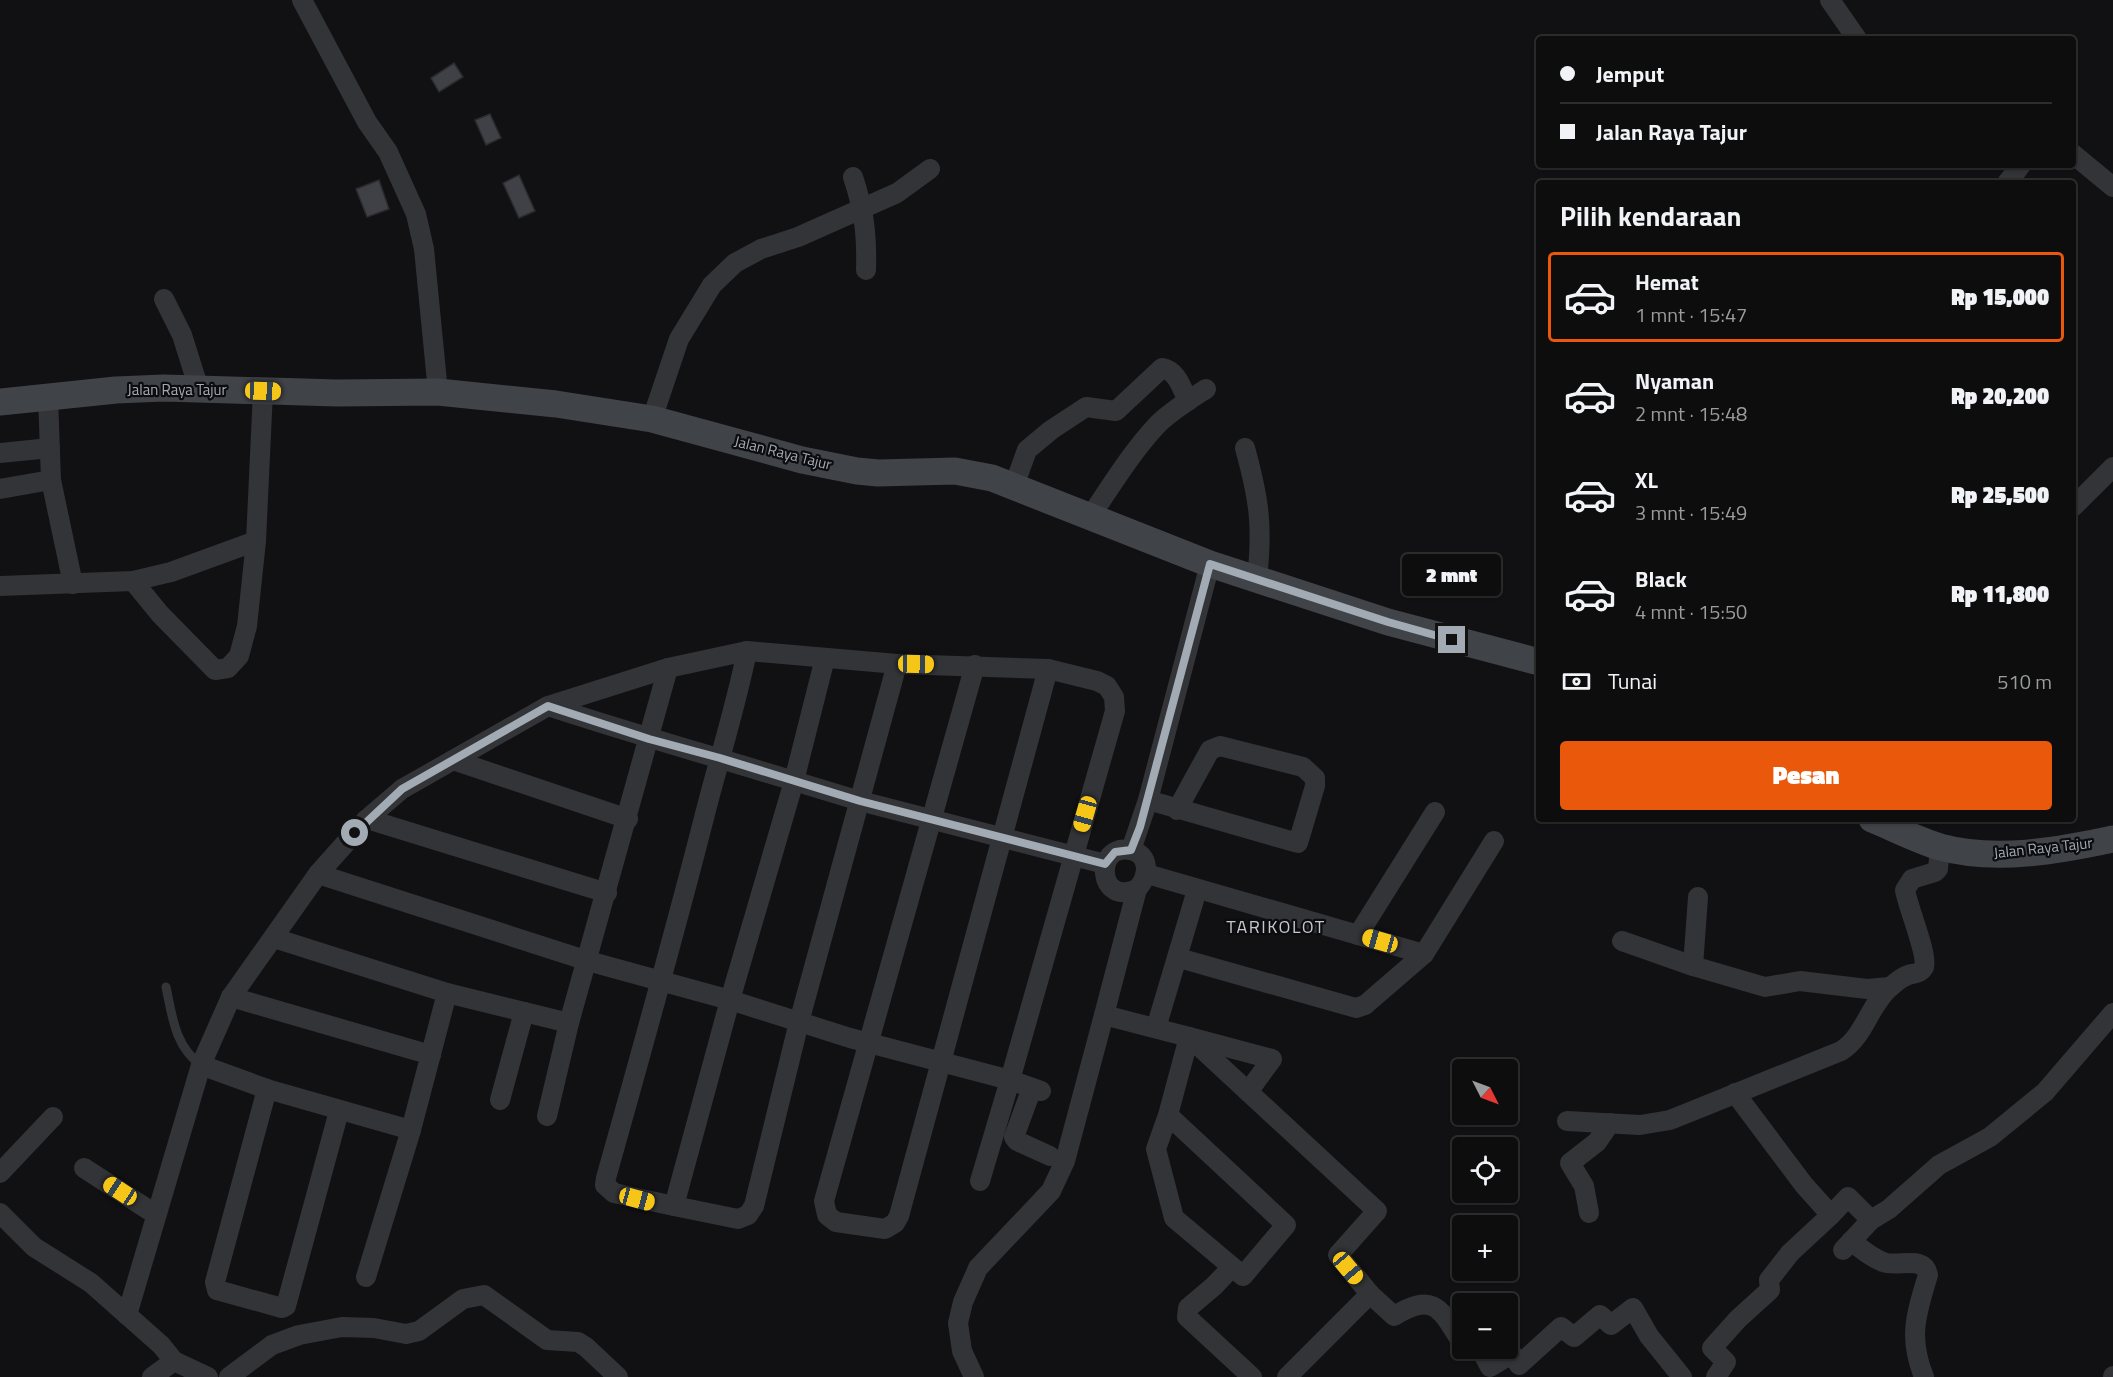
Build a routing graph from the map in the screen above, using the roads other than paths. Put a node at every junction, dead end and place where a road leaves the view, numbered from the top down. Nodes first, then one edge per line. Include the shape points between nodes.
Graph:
1 (302, 0) edge
2 (1830, 0) edge
3 (1855, 36) edge
4 (2076, 156) edge
5 (2019, 168) edge
6 (930, 169) dead end
7 (853, 177) dead end
8 (2009, 180) edge
9 (2113, 187) edge
10 (863, 208) junction
11 (866, 270) dead end
12 (164, 299) dead end
13 (199, 389) junction
14 (1206, 389) dead end
15 (263, 391) junction
16 (438, 392) junction
17 (48, 397) junction
18 (1188, 401) junction
19 (0, 402) edge
20 (652, 419) junction
21 (50, 448) junction
22 (1245, 448) dead end
23 (0, 453) edge
24 (2113, 467) edge
25 (51, 480) junction
26 (1014, 486) junction
27 (0, 489) edge
28 (2076, 504) edge
29 (1090, 517) junction
30 (256, 541) junction
31 (1210, 564) junction
32 (1257, 579) junction
33 (133, 581) junction
34 (73, 584) junction
35 (0, 586) edge
36 (747, 651) junction
37 (825, 658) junction
38 (1536, 661) edge
39 (897, 664) junction
40 (975, 665) junction
41 (668, 668) junction
42 (1047, 669) junction
43 (548, 706) junction
44 (649, 739) junction
45 (720, 758) junction
46 (453, 760) junction
47 (794, 781) junction
48 (1148, 800) junction
49 (860, 801) junction
50 (1178, 810) junction
51 (1435, 812) dead end
52 (367, 819) junction
53 (628, 819) junction
54 (933, 819) junction
55 (1887, 822) edge
56 (1902, 825) edge
57 (1001, 838) junction
58 (2113, 839) edge
59 (1494, 841) dead end
60 (1940, 847) junction
61 (1131, 850) junction
62 (1073, 855) junction
63 (1105, 864) junction
64 (318, 874) junction
65 (1142, 881) junction
66 (1197, 890) junction
67 (607, 893) junction
68 (1698, 897) dead end
69 (1358, 935) junction
70 (274, 938) junction
71 (1622, 941) dead end
72 (1424, 954) junction
73 (1179, 958) junction
74 (588, 961) junction
75 (1693, 966) junction
76 (662, 980) junction
77 (166, 987) dead end
78 (1890, 987) junction
79 (447, 993) junction
80 (231, 997) junction
81 (730, 1000) junction
82 (524, 1012) junction
83 (2113, 1013) edge
84 (1104, 1015) junction
85 (799, 1022) junction
86 (569, 1023) junction
87 (1156, 1028) junction
88 (1189, 1037) junction
89 (870, 1042) junction
90 (431, 1055) junction
91 (940, 1060) junction
92 (201, 1065) junction
93 (1010, 1080) junction
94 (267, 1089) junction
95 (1248, 1092) junction
96 (1736, 1093) junction
97 (500, 1101) dead end
98 (339, 1112) junction
99 (1168, 1115) junction
100 (547, 1116) dead end
101 (53, 1117) dead end
102 (1567, 1121) dead end
103 (1610, 1123) junction
104 (411, 1130) junction
105 (1050, 1156) dead end
106 (84, 1168) dead end
107 (0, 1173) edge
108 (980, 1181) dead end
109 (675, 1206) junction
110 (1589, 1212) dead end
111 (0, 1213) edge
112 (155, 1214) junction
113 (1831, 1215) junction
114 (1871, 1220) junction
115 (1232, 1267) junction
116 (366, 1277) dead end
117 (1370, 1294) junction
118 (127, 1315) junction
119 (1452, 1327) edge
120 (1486, 1359) edge
121 (1503, 1359) edge
122 (1515, 1359) edge
123 (174, 1361) junction
124 (152, 1377) edge
125 (207, 1377) edge
126 (229, 1377) edge
127 (618, 1377) edge
128 (974, 1377) edge
129 (1252, 1377) edge
130 (1287, 1377) edge
131 (1682, 1377) edge
132 (1716, 1377) edge
133 (1924, 1377) edge

1 - 16 street via 367,122 388,152 416,214 424,249
2 - 3 street
4 - 9 street
5 - 8 street
6 - 10 street via 897,193
7 - 10 street
10 - 11 street
10 - 20 street via 761,249 735,264 712,285 679,339
12 - 13 street via 182,335
13 - 15 main road, Jalan Raya Tajur
13 - 17 main road, Jalan Raya Tajur via 116,390
14 - 18 street
15 - 16 main road, Jalan Raya Tajur
15 - 30 street
16 - 20 main road, Jalan Raya Tajur
17 - 19 main road, Jalan Raya Tajur
17 - 21 street
18 - 26 street via 1174,374 1162,368 1116,411 1086,407 1051,430 1027,450
18 - 29 street via 1157,425
20 - 26 main road, Jalan Raya Tajur via 856,471 955,471
21 - 23 street
21 - 25 street
22 - 32 street via 1258,497 1261,541
24 - 28 street
25 - 27 street
25 - 34 street
26 - 29 main road, Jalan Raya Tajur
29 - 31 main road, Jalan Raya Tajur
30 - 33 street via 171,572
30 - 33 street via 247,626 238,656 223,670 215,670 206,663
31 - 32 main road, Jalan Raya Tajur
31 - 48 street
32 - 38 main road, Jalan Raya Tajur via 1388,622
33 - 34 street
34 - 35 street
36 - 37 street
36 - 41 street
36 - 45 street
37 - 39 street
37 - 47 street
39 - 40 street
39 - 49 street
40 - 42 street
40 - 54 street
41 - 43 street
41 - 44 street
42 - 57 street
42 - 62 street via 1097,681 1107,686 1114,697 1115,711
43 - 44 street
43 - 46 street
44 - 45 street
44 - 53 street
45 - 47 street
45 - 76 street
46 - 52 street via 402,789
46 - 53 street
47 - 49 street
47 - 81 street
48 - 50 street
48 - 61 street
49 - 54 street
49 - 85 street
50 - 50 street via 1210,750 1220,746 1304,767 1315,778 1298,843
51 - 69 street
52 - 64 street
52 - 67 street
53 - 67 street
54 - 57 street
54 - 89 street
55 - 56 main road, Jalan Raya Tajur
56 - 60 main road, Jalan Raya Tajur
57 - 62 street
57 - 91 street
58 - 60 main road, Jalan Raya Tajur via 2035,852 1985,854
59 - 72 street
60 - 78 street via 1935,872 1912,879 1905,890 1926,963 1922,971 1904,976
61 - 63 street via 1115,852
61 - 65 street via 1144,859
62 - 63 street
62 - 93 street
63 - 65 street via 1105,877 1112,888 1124,893
64 - 70 street
64 - 74 street
65 - 66 street
65 - 84 street
66 - 69 street
66 - 73 street
67 - 74 street
68 - 75 street
69 - 72 street
70 - 79 street
70 - 80 street
71 - 75 street
72 - 73 street via 1365,1005 1356,1008
73 - 87 street
74 - 76 street
74 - 86 street
75 - 78 street via 1765,987 1800,981 1867,989
76 - 81 street
76 - 109 street via 605,1185 614,1193
77 - 92 lane via 180,1039 188,1054
78 - 96 street via 1872,1008 1852,1045
79 - 82 street
79 - 90 street
80 - 90 street
80 - 92 street
81 - 85 street
81 - 109 street
82 - 86 street
82 - 97 street
83 - 114 street via 2045,1092 1989,1137 1940,1166
84 - 87 street
84 - 128 street via 1065,1161 1051,1191 978,1268 963,1302 958,1323 962,1351
85 - 89 street
85 - 109 street via 754,1206 748,1215 738,1219
86 - 100 street
87 - 88 street
88 - 95 street
88 - 95 street via 1272,1059
88 - 99 street
89 - 91 street
89 - 91 street via 824,1201 827,1215 836,1222 885,1229 895,1223
90 - 104 street
91 - 93 street
92 - 94 street
92 - 112 street
93 - 105 street via 1037,1089 1014,1137
93 - 108 street
94 - 98 street
94 - 98 street via 215,1282 218,1290 286,1306
95 - 117 street via 1377,1211 1338,1255
96 - 103 street via 1670,1120 1641,1125
96 - 113 street
98 - 104 street
99 - 115 street via 1156,1149 1174,1218
99 - 115 street via 1286,1226 1243,1276
101 - 107 street
102 - 103 street
103 - 110 street via 1597,1142 1570,1164 1584,1186
104 - 116 street
106 - 112 street
111 - 118 street via 34,1247 91,1284
112 - 118 street
113 - 114 street via 1848,1197
113 - 132 street via 1790,1253 1769,1280 1770,1290 1712,1348 1726,1362
114 - 133 street via 1847,1246 1881,1262 1922,1264 1927,1269 1914,1323 1917,1359
115 - 129 street via 1188,1308 1187,1317
117 - 119 street via 1394,1316 1415,1305 1433,1306
117 - 130 street
118 - 123 street
120 - 121 street via 1490,1366
122 - 131 street via 1519,1365 1561,1327 1574,1337 1600,1315 1611,1325 1633,1308 1649,1336
123 - 124 street
123 - 125 street
126 - 127 street via 272,1345 299,1335 342,1327 406,1334 475,1295 489,1298 548,1340 578,1342

